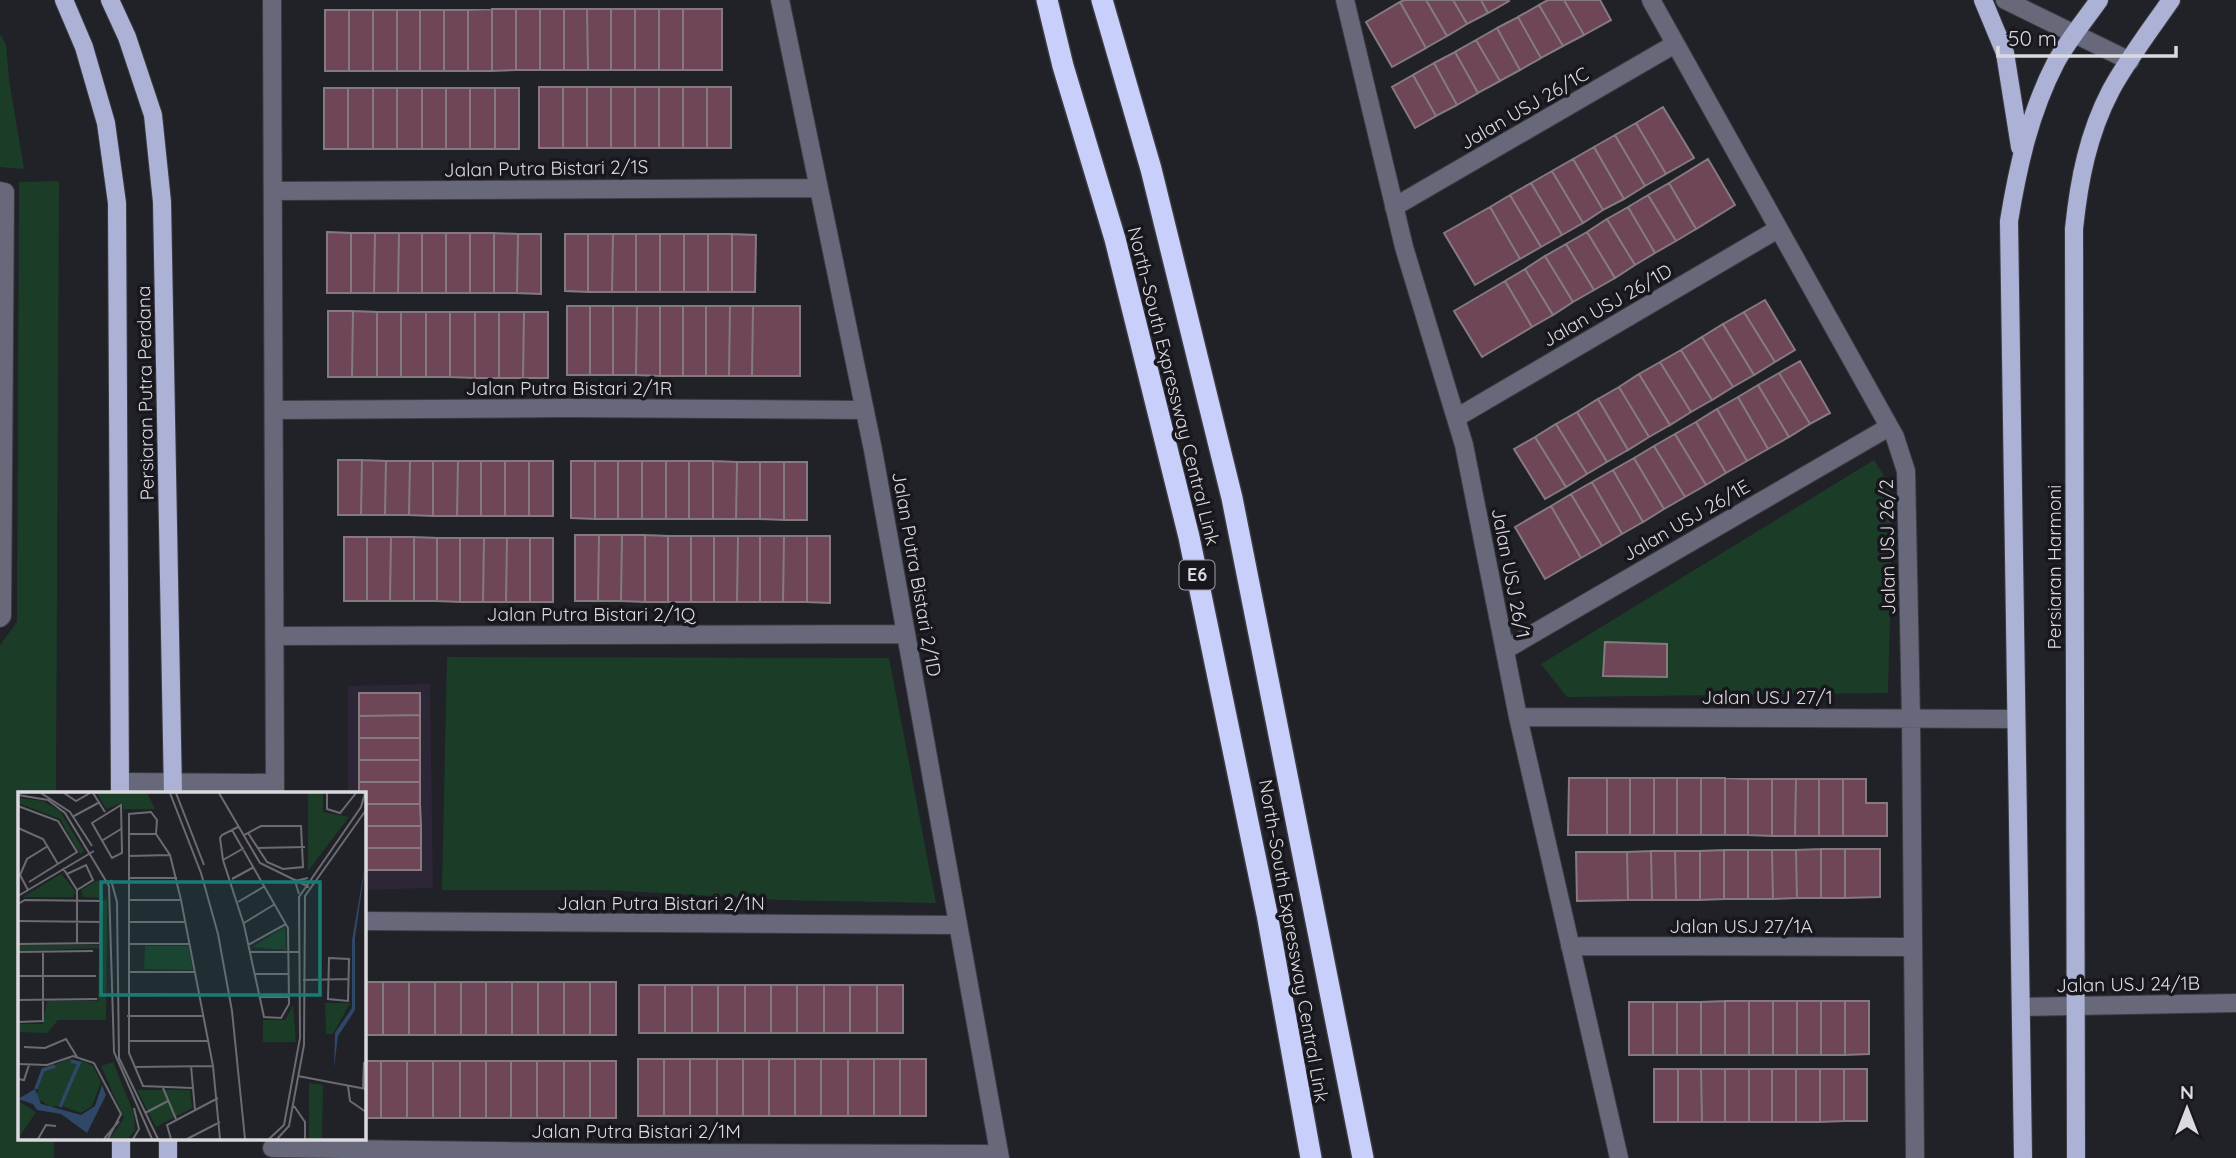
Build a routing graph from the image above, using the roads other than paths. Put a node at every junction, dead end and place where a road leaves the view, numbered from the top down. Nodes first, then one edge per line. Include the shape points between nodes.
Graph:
1 (64, 0) edge
2 (110, 0) edge
3 (272, 0) edge
4 (779, 0) edge
5 (1046, 0) edge
6 (1102, 0) edge
7 (1345, 0) edge
8 (1651, 0) edge
9 (1983, 0) edge
10 (2005, 0) edge
11 (2099, 0) edge
12 (2171, 0) edge
13 (2075, 33) junction
14 (1675, 44) junction
15 (2130, 61) junction
16 (2021, 154) junction
17 (819, 188) junction
18 (0, 191) edge
19 (274, 191) junction
20 (1394, 207) junction
21 (1778, 229) junction
22 (2, 407) edge
23 (274, 410) junction
24 (865, 410) junction
25 (1456, 418) junction
26 (1889, 427) junction
27 (0, 618) edge
28 (906, 634) junction
29 (276, 636) junction
30 (1505, 650) junction
31 (1518, 717) junction
32 (1911, 719) junction
33 (2016, 719) junction
34 (120, 788) edge
35 (173, 788) edge
36 (275, 789) edge
37 (366, 921) edge
38 (958, 925) junction
39 (1570, 946) junction
40 (1913, 947) junction
41 (2236, 1003) edge
42 (2076, 1005) junction
43 (2021, 1007) junction
44 (121, 1140) edge
45 (168, 1140) edge
46 (272, 1148) edge
47 (999, 1156) edge
48 (121, 1158) edge
49 (168, 1158) edge
50 (1311, 1158) edge
51 (1363, 1158) edge
52 (1619, 1158) edge
53 (1915, 1158) edge
54 (2023, 1158) edge
55 (2076, 1158) edge

1 - 34 main road, Persiaran Putra Perdana via 84,47 106,123 117,203
2 - 35 main road, Persiaran Putra Perdana via 153,115 162,202
3 - 19 street
4 - 17 street, Jalan Putra Bistari 2/1D
5 - 50 highway, North–South Expressway Central Link / E6 via 1115,239 1189,537 1260,874
6 - 51 highway, North–South Expressway Central Link via 1151,169 1232,498
7 - 20 street, Jalan USJ 26/1
8 - 14 street, Jalan USJ 26/2
9 - 16 main road via 2005,54
10 - 13 street
11 - 13 main road, Persiaran Harmoni
12 - 15 main road, Persiaran Harmoni
13 - 15 street
13 - 16 main road, Persiaran Harmoni via 2044,86
14 - 20 street, Jalan USJ 26/1C
14 - 21 street, Jalan USJ 26/2
15 - 42 main road, Persiaran Harmoni via 2112,89 2087,148 2074,229
16 - 33 main road, Persiaran Harmoni via 2009,221 2008,261
17 - 19 street, Jalan Putra Bistari 2/1S
17 - 24 street, Jalan Putra Bistari 2/1D
18 - 22 street via 5,192
19 - 23 street
20 - 25 street, Jalan USJ 26/1
21 - 25 street, Jalan USJ 26/1D
21 - 26 street, Jalan USJ 26/2
22 - 27 street
23 - 24 street, Jalan Putra Bistari 2/1R
23 - 29 street
24 - 28 street, Jalan Putra Bistari 2/1D
25 - 30 street, Jalan USJ 26/1
26 - 30 street, Jalan USJ 26/1E
26 - 32 street, Jalan USJ 26/2 via 1906,471
28 - 29 street, Jalan Putra Bistari 2/1Q
28 - 38 street, Jalan Putra Bistari 2/1D
29 - 36 street
30 - 31 street, Jalan USJ 26/1
31 - 32 street, Jalan USJ 27/1
31 - 39 street, Jalan USJ 26/1
32 - 33 street, Jalan USJ 27/1
32 - 40 street, Jalan USJ 26/2
33 - 43 main road, Persiaran Harmoni
34 - 35 street
35 - 36 street
37 - 38 street, Jalan Putra Bistari 2/1N
38 - 47 street, Jalan Putra Bistari 2/1D
39 - 40 street, Jalan USJ 27/1A
39 - 52 street, Jalan USJ 26/1
40 - 53 street, Jalan USJ 26/2
41 - 42 street, Jalan USJ 24/1B
42 - 43 street, Jalan USJ 24/1B
42 - 55 main road, Persiaran Harmoni
43 - 54 main road, Persiaran Harmoni
44 - 48 main road
45 - 49 main road
46 - 47 street, Jalan Putra Bistari 2/1M

